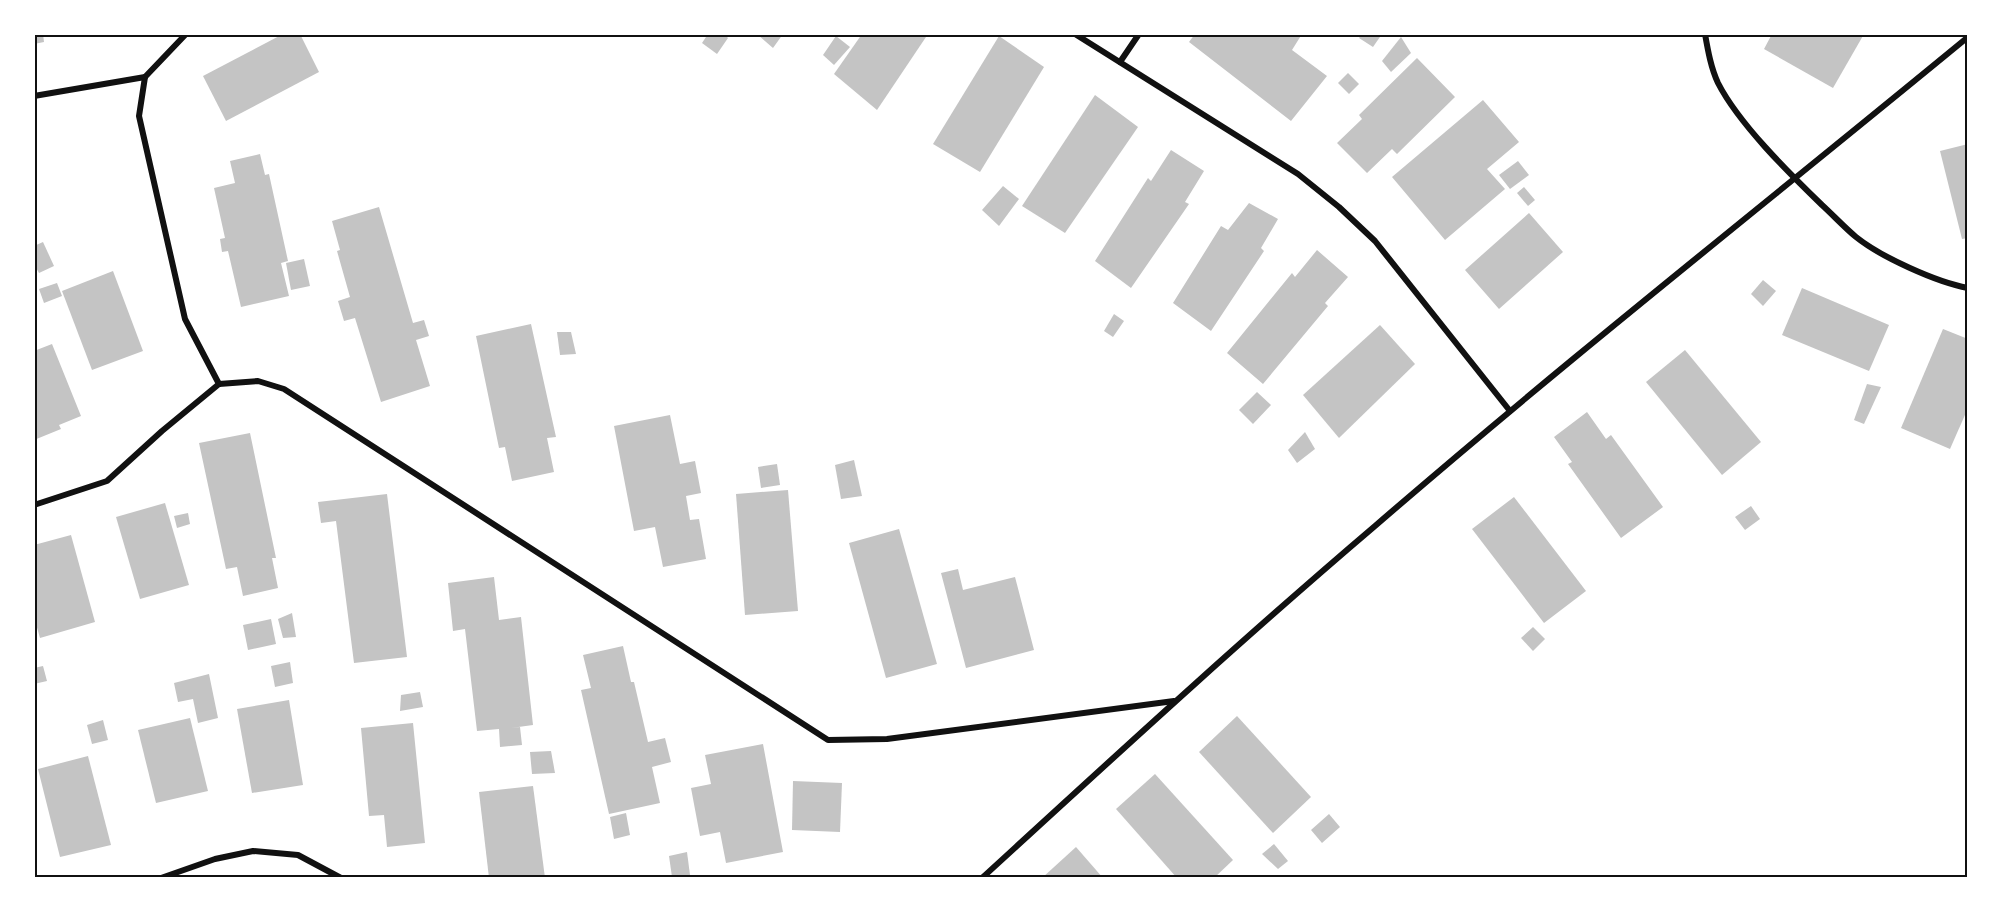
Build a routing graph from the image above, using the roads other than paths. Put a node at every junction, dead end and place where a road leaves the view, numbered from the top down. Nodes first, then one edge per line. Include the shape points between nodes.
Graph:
1 (186, 34) edge
2 (1075, 34) edge
3 (1139, 34) edge
4 (1706, 34) edge
5 (1968, 37) edge
6 (1120, 62) junction
7 (146, 76) junction
8 (34, 96) edge
9 (1795, 179) junction
10 (1968, 288) edge
11 (219, 384) junction
12 (1510, 411) junction
13 (34, 505) edge
14 (1175, 701) junction
15 (161, 878) edge
16 (341, 878) edge
17 (982, 878) edge

1 - 7 street
2 - 6 street
3 - 6 street
4 - 9 street via 1708,55 1718,83 1743,120
5 - 9 street
6 - 12 street via 1298,174 1339,207 1375,241
7 - 8 street
7 - 11 street via 140,116 185,319
9 - 10 street via 1856,237 1906,266
9 - 12 street
11 - 13 street via 106,481
11 - 14 street via 258,381 284,389 828,740 887,739
12 - 14 street
14 - 17 street
15 - 16 street via 215,859 253,851 298,855

